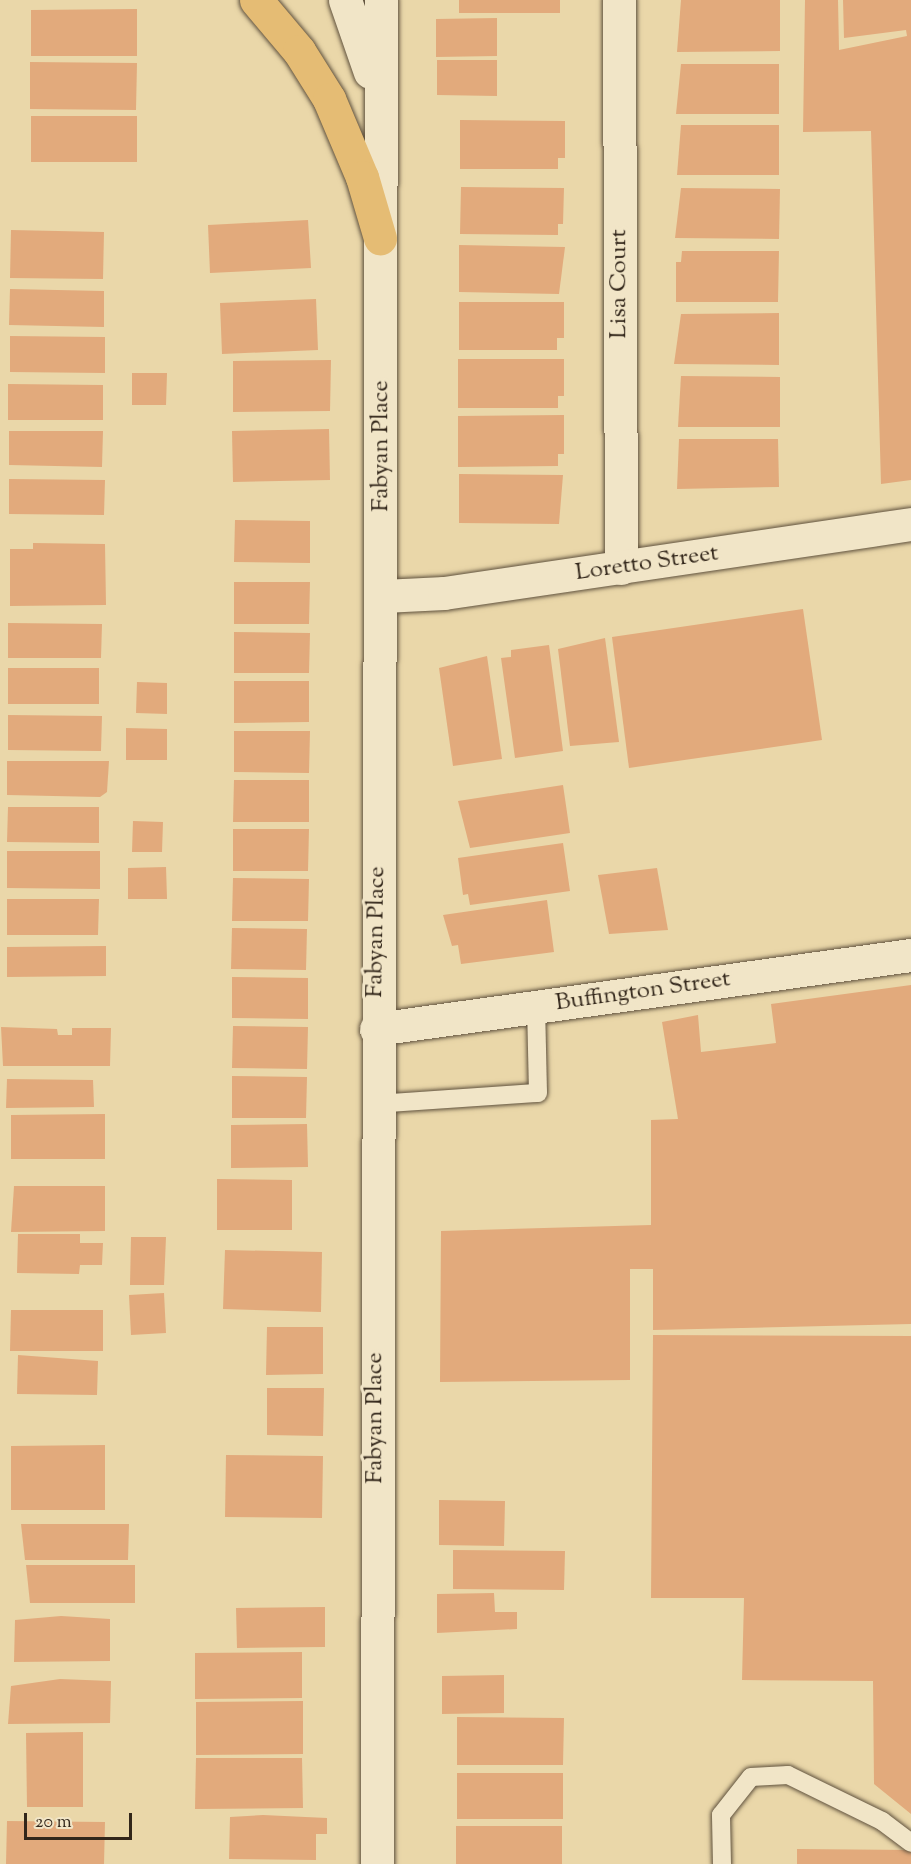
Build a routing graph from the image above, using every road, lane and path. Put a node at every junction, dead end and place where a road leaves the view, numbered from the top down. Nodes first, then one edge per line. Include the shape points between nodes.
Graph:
1 (256, 0) edge
2 (345, 0) edge
3 (381, 0) edge
4 (619, 0) edge
5 (380, 118) junction
6 (380, 238) junction
7 (911, 524) edge
8 (621, 568) junction
9 (383, 596) junction
10 (911, 954) edge
11 (536, 1007) junction
12 (376, 1029) junction
13 (375, 1104) junction
14 (911, 1843) edge
15 (377, 1864) edge
16 (722, 1864) edge

1 - 6 highway via 299,51 329,99 362,177
2 - 5 street via 368,63
3 - 5 street, Fabyan Place
4 - 8 street, Lisa Court
5 - 6 street, Fabyan Place
6 - 9 street, Fabyan Place
7 - 8 street, Loretto Street
8 - 9 street, Loretto Street via 444,593
9 - 12 street, Fabyan Place
10 - 11 street, Buffington Street
11 - 12 street, Buffington Street
11 - 13 lane via 538,1093
12 - 13 street, Fabyan Place
13 - 15 street, Fabyan Place
14 - 16 lane via 882,1821 788,1774 751,1777 721,1815

